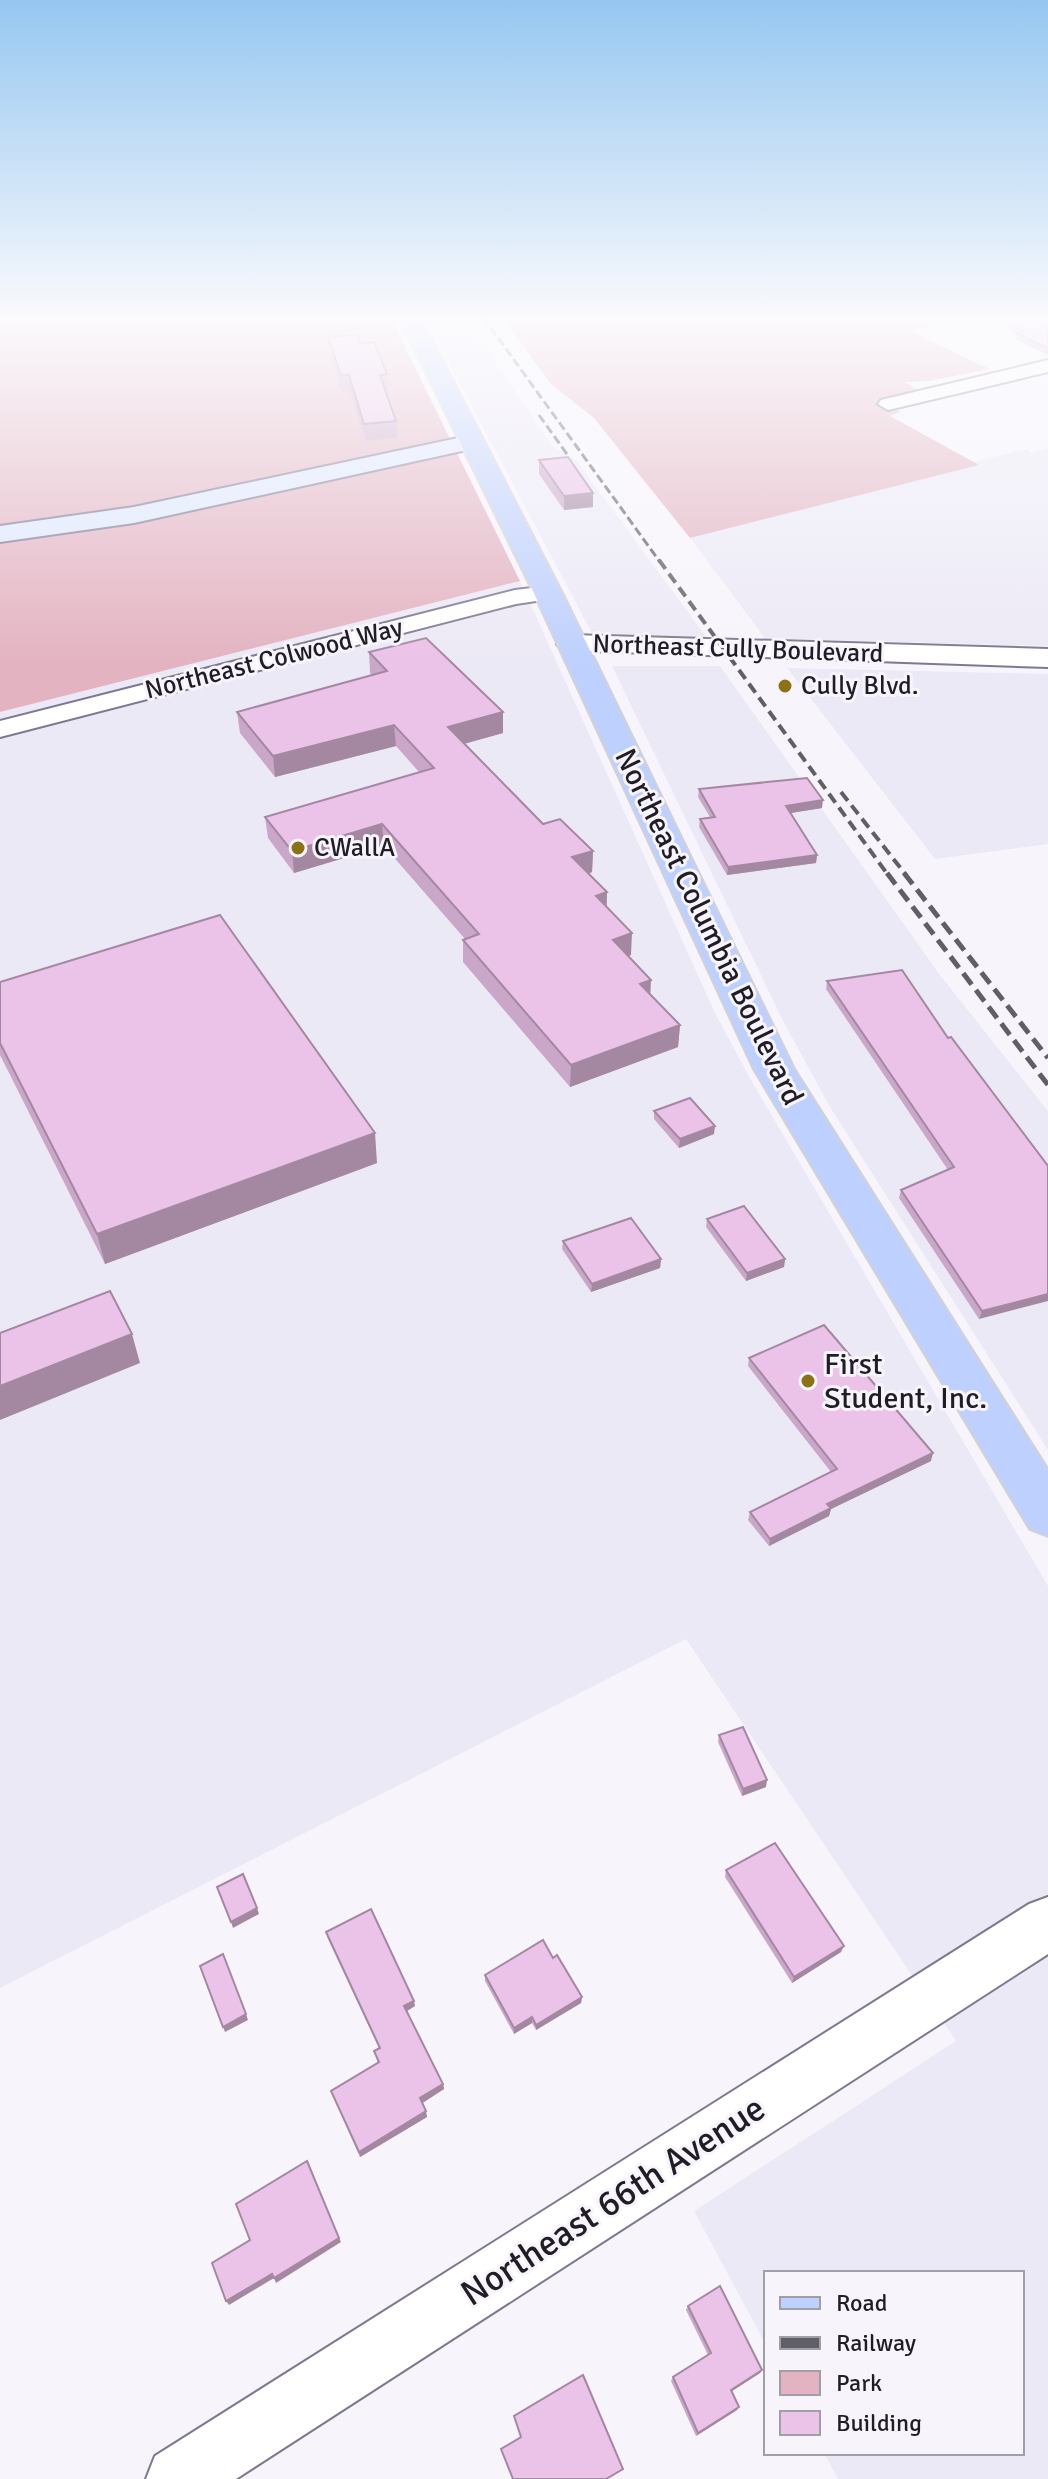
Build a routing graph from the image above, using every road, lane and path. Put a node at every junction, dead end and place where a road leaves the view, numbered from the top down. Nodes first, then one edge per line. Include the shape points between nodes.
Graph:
1 (467, 433) edge
2 (472, 442) junction
3 (0, 534) edge
4 (548, 593) junction
5 (572, 644) junction
6 (1048, 658) edge
7 (0, 729) edge
8 (1048, 1514) edge
9 (1048, 1923) edge
10 (178, 2479) edge

1 - 2 main road, Northeast Columbia Boulevard
2 - 3 main road via 134,515
2 - 4 main road, Northeast Columbia Boulevard
4 - 5 main road, Northeast Columbia Boulevard
4 - 7 street, Northeast Colwood Way via 515,597
5 - 6 street, Northeast Cully Boulevard
5 - 8 main road, Northeast Columbia Boulevard via 774,1069
9 - 10 street, Northeast 66th Avenue

